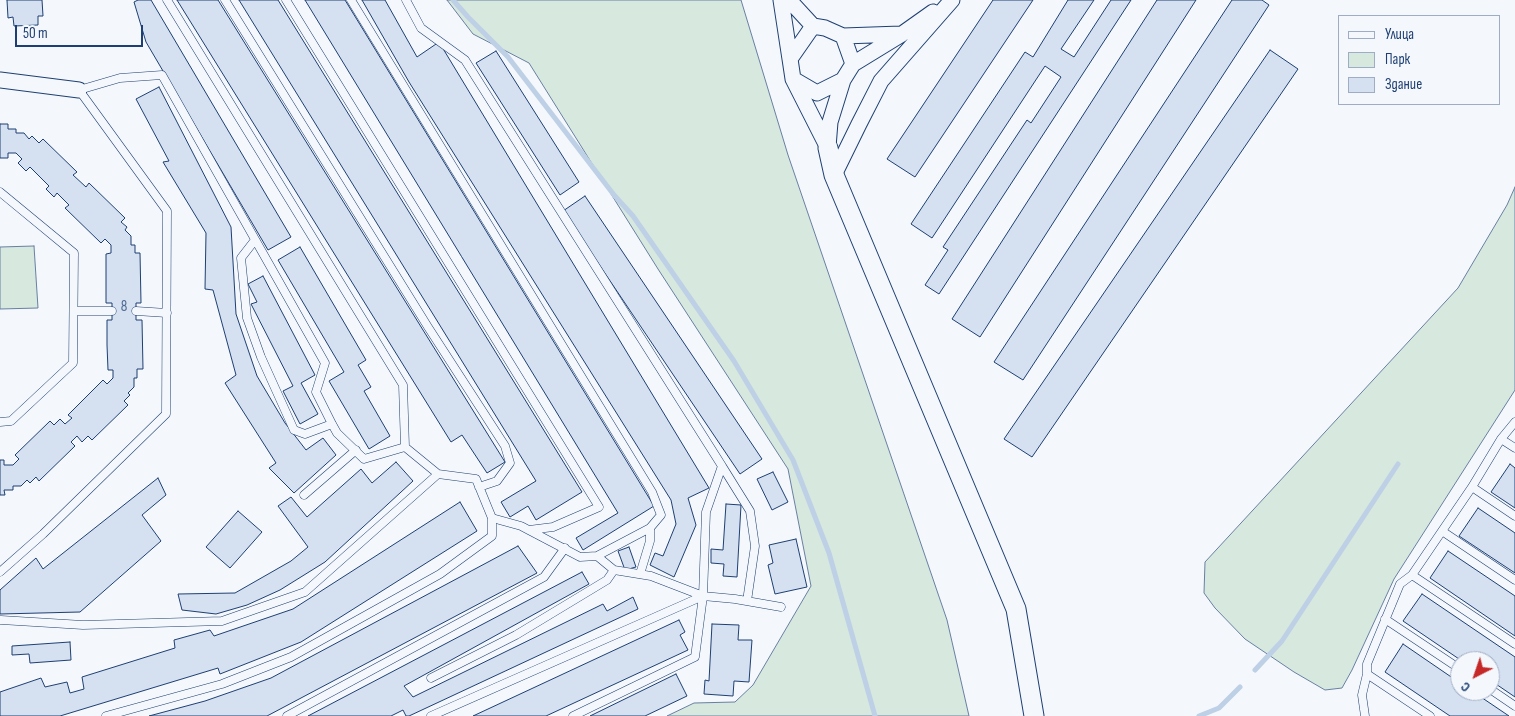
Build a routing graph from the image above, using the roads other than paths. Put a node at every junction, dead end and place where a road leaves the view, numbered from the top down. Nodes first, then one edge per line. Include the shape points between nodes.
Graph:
1 (167, 0) edge
2 (225, 0) edge
3 (286, 0) edge
4 (351, 0) edge
5 (406, 0) edge
6 (781, 0) edge
7 (789, 0) edge
8 (951, 0) edge
9 (813, 26) junction
10 (902, 34) junction
11 (843, 36) junction
12 (790, 59) junction
13 (853, 64) junction
14 (793, 79) junction
15 (0, 80) edge
16 (842, 80) junction
17 (80, 90) junction
18 (828, 148) junction
19 (834, 175) junction
20 (0, 192) edge
21 (255, 240) junction
22 (74, 311) junction
23 (112, 311) dead end
24 (136, 311) dead end
25 (167, 313) junction
26 (0, 422) edge
27 (1515, 422) edge
28 (332, 424) junction
29 (1501, 439) junction
30 (405, 447) junction
31 (1515, 448) edge
32 (356, 450) junction
33 (722, 466) junction
34 (438, 474) junction
35 (479, 487) junction
36 (1472, 487) junction
37 (304, 495) dead end
38 (1515, 516) edge
39 (492, 518) junction
40 (650, 528) junction
41 (529, 530) junction
42 (1442, 531) junction
43 (565, 548) junction
44 (597, 556) junction
45 (614, 570) junction
46 (0, 572) edge
47 (640, 574) junction
48 (1412, 575) junction
49 (1515, 580) edge
50 (703, 596) junction
51 (747, 601) junction
52 (781, 607) dead end
53 (1385, 619) junction
54 (1, 620) edge
55 (0, 629) edge
56 (1515, 644) edge
57 (1450, 662) edge
58 (1367, 674) junction
59 (431, 678) dead end
60 (1500, 696) edge
61 (1515, 706) edge
62 (106, 716) edge
63 (287, 716) edge
64 (431, 716) edge
65 (573, 716) edge
66 (1034, 716) edge
67 (1365, 716) edge
68 (1430, 716) edge

1 - 30 lane via 403,385
2 - 35 lane via 505,446 510,463 497,481
3 - 41 lane via 599,507 553,527
4 - 40 lane via 652,492 661,515
5 - 33 lane via 421,28 465,60
6 - 12 street
7 - 9 street
8 - 10 street
8 - 19 street via 881,80
9 - 11 street
9 - 12 street
10 - 11 street
10 - 13 street
11 - 13 street
12 - 14 street
13 - 16 street
14 - 16 street via 817,93
14 - 18 street
15 - 17 street
16 - 18 street via 830,122
17 - 21 lane via 120,78 162,75
17 - 25 lane via 167,210
18 - 19 street
19 - 66 street via 1016,609
20 - 22 lane via 74,253
21 - 28 lane via 324,364 316,392
21 - 28 lane via 241,258 247,318 261,357 294,430 305,434
22 - 23 lane
22 - 26 lane via 73,362 11,420
24 - 25 lane
25 - 46 lane via 166,414
27 - 29 lane
28 - 32 lane
29 - 31 lane
29 - 36 lane
30 - 32 lane via 364,459
30 - 34 lane
32 - 37 lane
33 - 50 lane via 706,512
33 - 51 lane via 750,511 755,546
34 - 35 lane via 476,479
34 - 54 lane via 305,592 222,621 83,625
35 - 39 lane
36 - 38 lane
36 - 42 lane
39 - 41 lane
39 - 62 lane via 492,536 440,574 292,657 222,684
40 - 44 lane
40 - 47 lane via 650,541
41 - 43 lane
42 - 48 lane
42 - 49 lane
43 - 44 lane via 580,557
43 - 63 lane via 544,577
44 - 45 lane
45 - 47 lane
45 - 59 lane via 607,580 516,635
47 - 50 lane
48 - 53 lane via 1400,584
48 - 56 lane
50 - 51 lane
50 - 64 lane
50 - 65 lane via 695,657
51 - 52 lane
53 - 57 lane
53 - 58 lane via 1367,664
54 - 55 lane
58 - 67 lane via 1362,695
58 - 68 lane
60 - 61 lane

